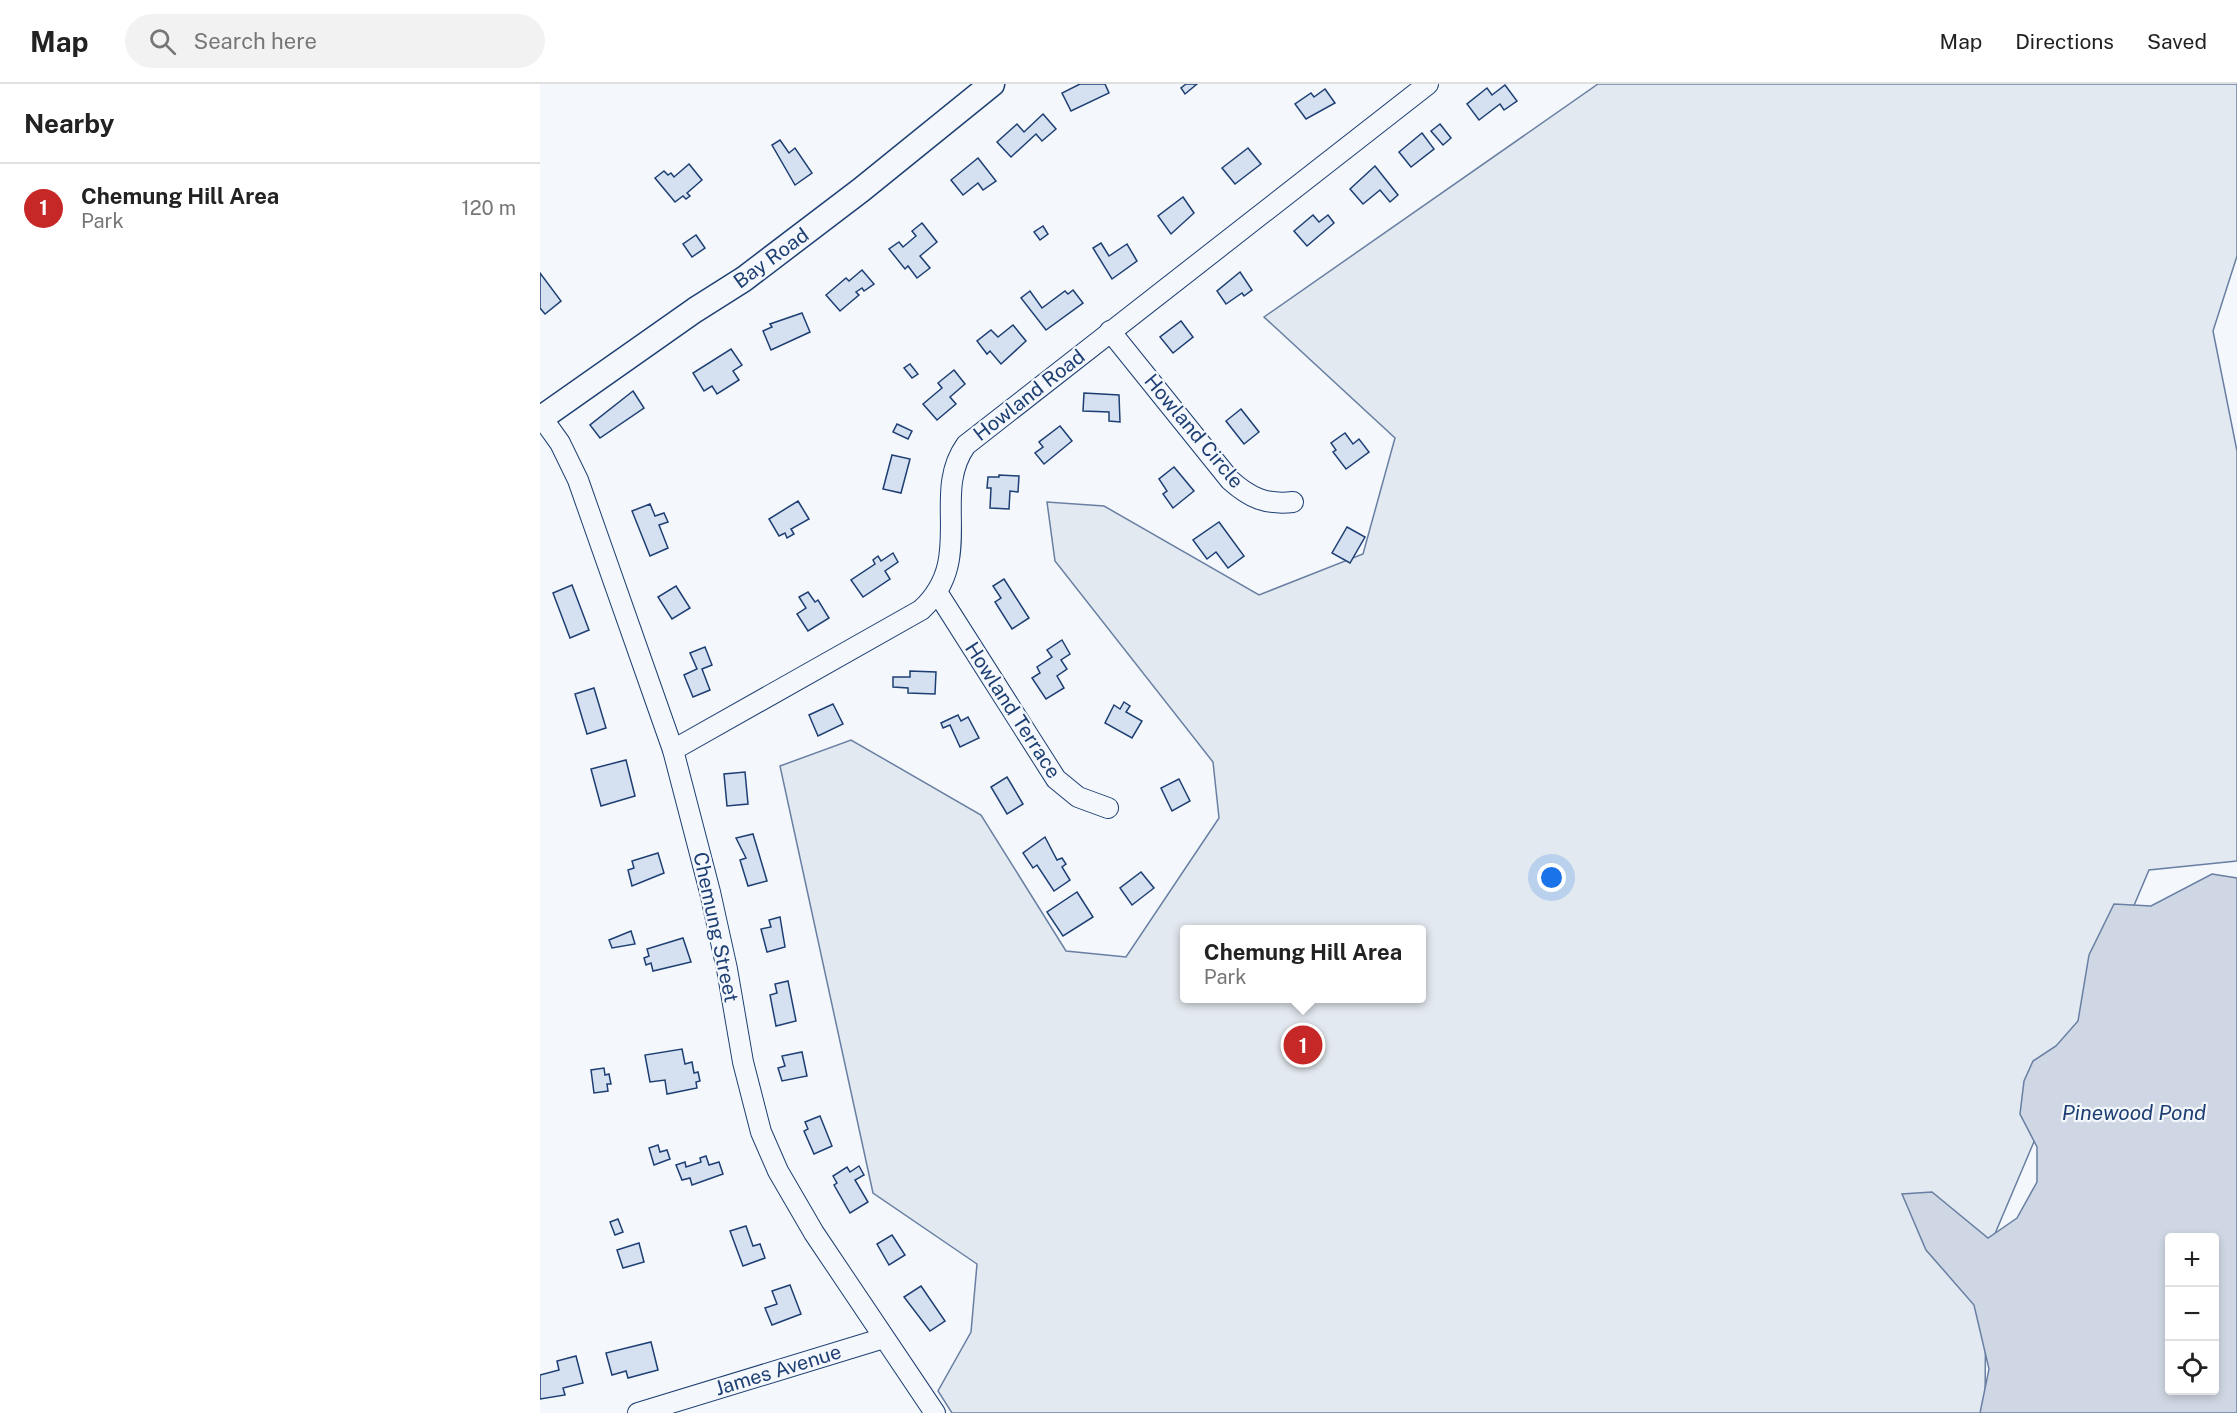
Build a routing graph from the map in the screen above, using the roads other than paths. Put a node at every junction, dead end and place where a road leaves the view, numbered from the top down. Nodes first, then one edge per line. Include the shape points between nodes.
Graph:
1 (992, 84) edge
2 (1428, 84) edge
3 (1110, 331) junction
4 (541, 417) edge
5 (1293, 502) dead end
6 (937, 592) junction
7 (673, 750) junction
8 (1108, 808) dead end
9 (884, 1338) junction
10 (638, 1413) edge
11 (934, 1413) edge

1 - 4 main road, Bay Road via 744,279
2 - 3 street, Howland Road
3 - 5 street, Howland Circle via 1230,480 1259,500
3 - 6 street, Howland Road via 977,435 959,455 952,480 952,547
4 - 7 street, Chemung Street via 560,443 578,480
6 - 7 street, Howland Road via 908,618
6 - 8 street, Howland Terrace via 1051,773 1078,796
7 - 9 street, Chemung Street via 710,892 743,1062 761,1132 799,1207
9 - 10 street, James Avenue
9 - 11 street, Chemung Street

